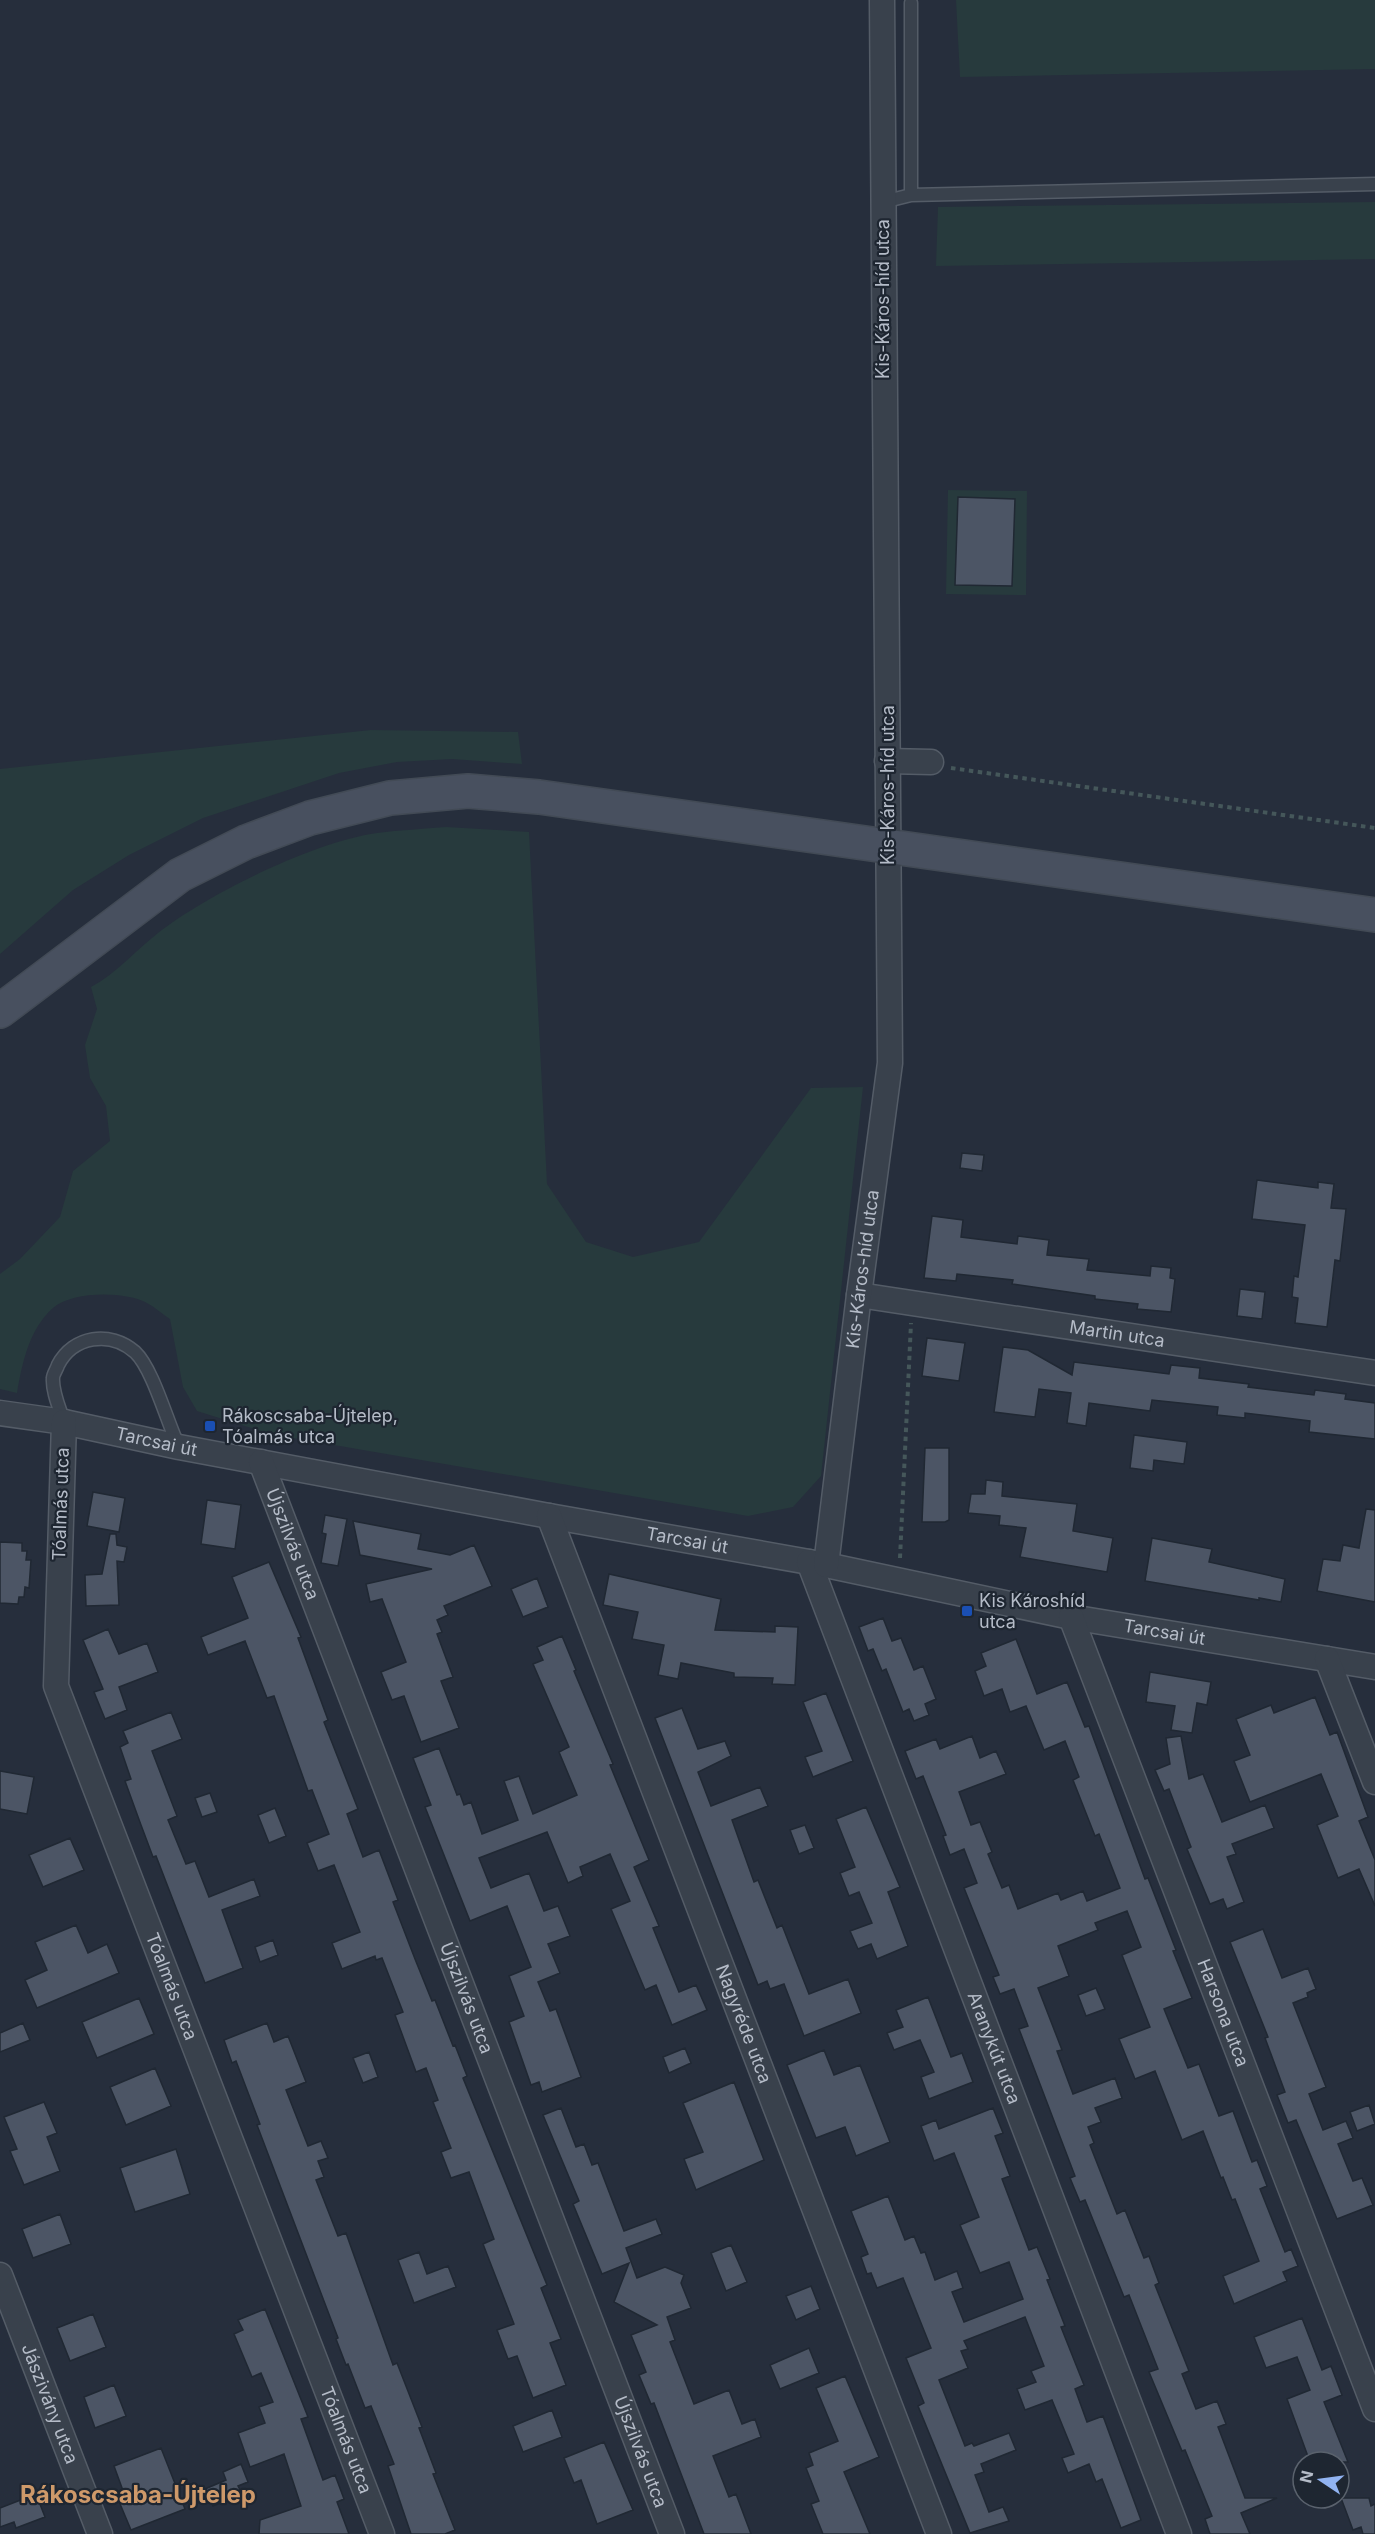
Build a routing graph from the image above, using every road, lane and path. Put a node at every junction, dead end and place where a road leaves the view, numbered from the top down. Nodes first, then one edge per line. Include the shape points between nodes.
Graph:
1 (882, 0) edge
2 (911, 3) dead end
3 (1375, 184) edge
4 (911, 195) junction
5 (882, 202) junction
6 (887, 761) junction
7 (932, 762) joint
8 (1375, 828) edge
9 (888, 846) junction
10 (1375, 915) edge
11 (0, 1011) edge
12 (859, 1295) junction
13 (912, 1303) junction
14 (1375, 1373) edge
15 (0, 1413) edge
16 (64, 1422) junction
17 (179, 1447) junction
18 (261, 1462) junction
19 (549, 1516) junction
20 (818, 1563) junction
21 (899, 1580) junction
22 (1071, 1617) junction
23 (1327, 1659) junction
24 (1375, 1666) edge
25 (1375, 1782) edge
26 (0, 2275) edge
27 (1375, 2409) edge
28 (100, 2534) edge
29 (382, 2534) edge
30 (672, 2534) edge
31 (939, 2534) edge
32 (1179, 2534) edge

1 - 5 street, Kis-Káros-híd utca
2 - 4 lane
3 - 4 lane
4 - 5 lane
5 - 6 street, Kis-Káros-híd utca
6 - 7 street
6 - 9 street, Kis-Káros-híd utca
7 - 8 path via 952,769
9 - 10 main road
9 - 11 main road via 539,796 468,791 390,798 299,822 246,842 180,875
9 - 12 street, Kis-Káros-híd utca via 890,1063
12 - 13 street, Martin utca
12 - 20 street, Kis-Káros-híd utca
13 - 14 street, Martin utca
13 - 21 path
15 - 16 street, Tarcsai út
16 - 17 street, Tarcsai út
16 - 17 lane via 53,1377 60,1362 77,1343 105,1338 122,1342 142,1362
16 - 29 street, Tóalmás utca via 56,1686
17 - 18 street, Tarcsai út
18 - 19 street, Tarcsai út
18 - 30 street, Újszilvás utca
19 - 20 street, Tarcsai út
19 - 31 street, Nagyréde utca
20 - 21 street, Tarcsai út
20 - 32 street, Aranykút utca
21 - 22 street, Tarcsai út
22 - 23 street, Tarcsai út
22 - 27 street, Harsona utca
23 - 24 street, Tarcsai út
23 - 25 street
26 - 28 street, Jászivány utca

